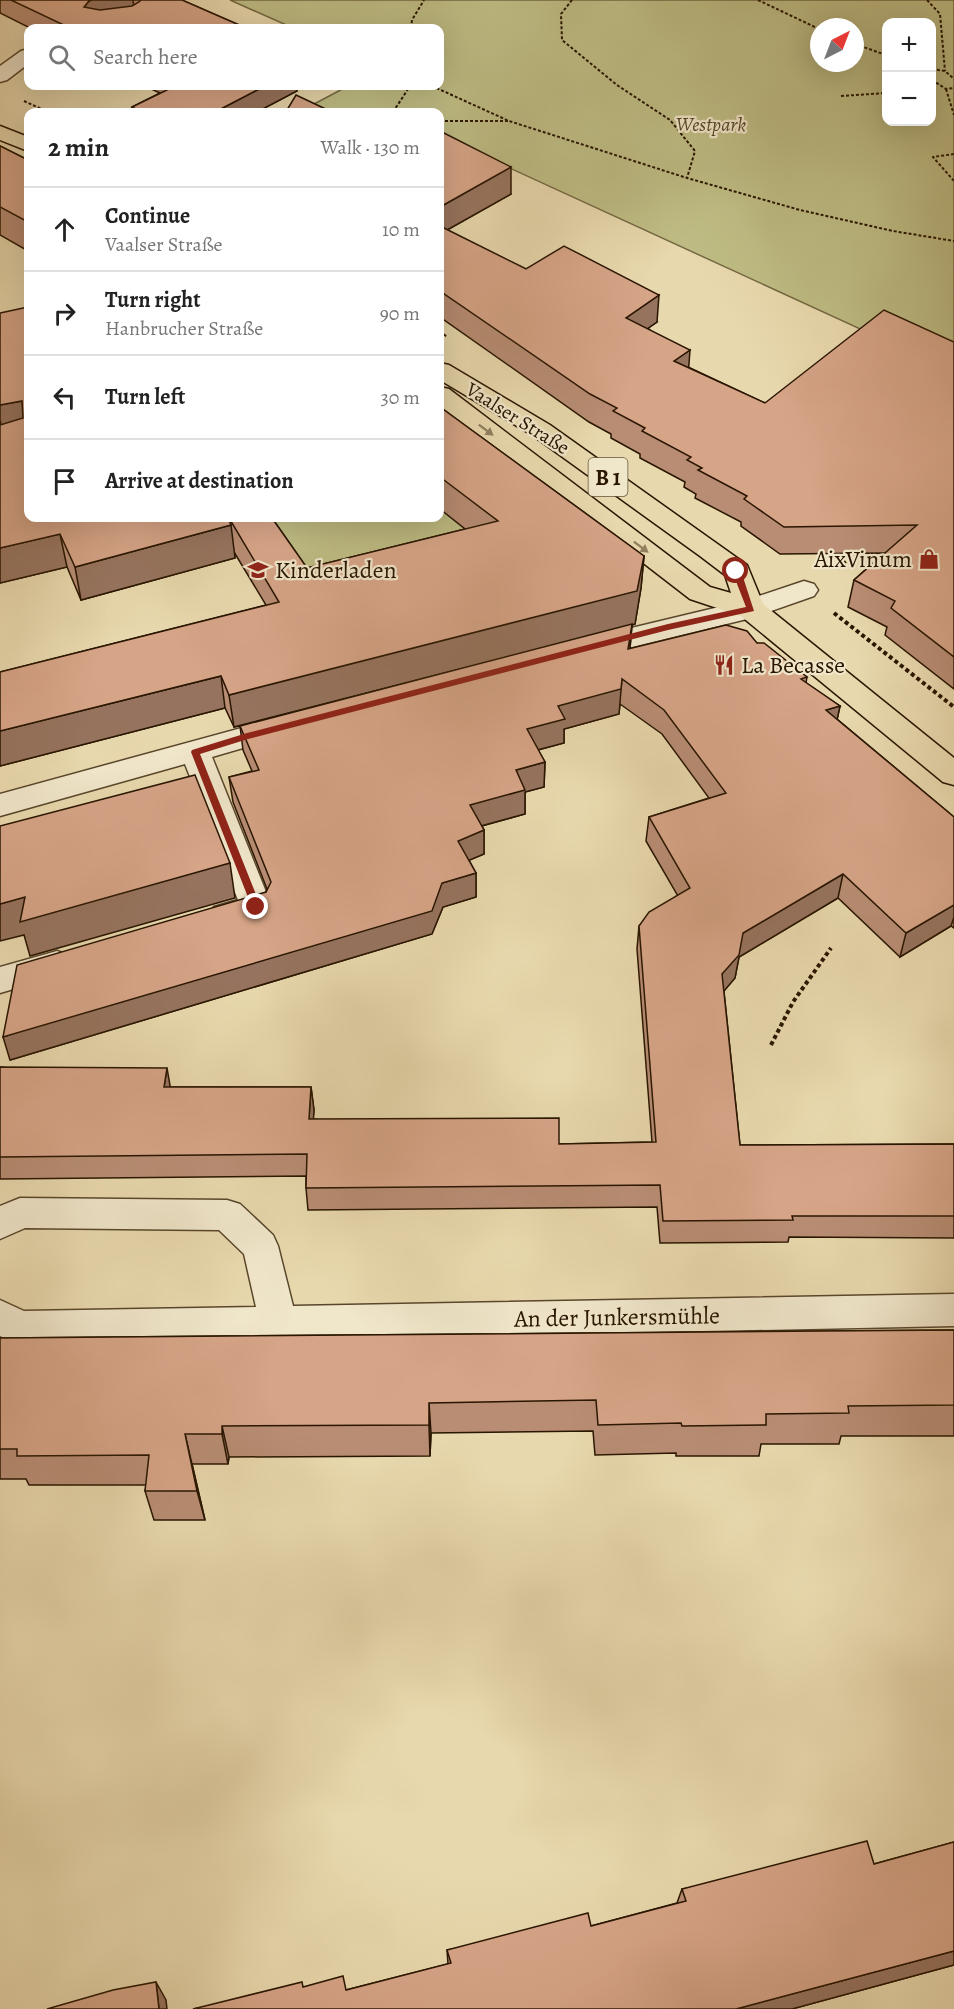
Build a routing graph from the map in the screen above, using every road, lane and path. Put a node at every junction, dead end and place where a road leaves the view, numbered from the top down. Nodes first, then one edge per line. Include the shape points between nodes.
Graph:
1 (424, 0) edge
2 (572, 0) edge
3 (758, 0) edge
4 (927, 0) edge
5 (412, 24) edge
6 (810, 25) edge
7 (864, 47) edge
8 (882, 54) edge
9 (24, 58) edge
10 (936, 70) edge
11 (945, 71) junction
12 (0, 76) edge
13 (954, 79) edge
14 (936, 85) edge
15 (946, 88) junction
16 (954, 88) edge
17 (407, 90) edge
18 (441, 90) edge
19 (882, 93) edge
20 (841, 96) dead end
21 (396, 108) edge
22 (954, 115) edge
23 (444, 121) edge
24 (509, 121) junction
25 (0, 132) edge
26 (24, 143) edge
27 (954, 154) edge
28 (687, 178) junction
29 (954, 181) edge
30 (954, 241) edge
31 (444, 372) edge
32 (444, 397) edge
33 (863, 546) edge
34 (804, 590) joint
35 (751, 609) junction
36 (566, 653) edge
37 (315, 718) edge
38 (195, 752) junction
39 (954, 774) edge
40 (0, 805) edge
41 (201, 923) edge
42 (831, 948) dead end
43 (89, 955) edge
44 (0, 980) edge
45 (771, 1045) dead end
46 (0, 1224) edge
47 (954, 1310) edge
48 (0, 1316) edge
49 (279, 1324) junction

1 - 5 path
2 - 28 path via 561,14 562,40 617,85 670,120 695,151
3 - 6 path
4 - 11 path via 940,14
7 - 8 path
9 - 12 street
10 - 11 path
11 - 13 path
14 - 15 path
15 - 16 path
15 - 22 path
17 - 21 path
18 - 24 path
19 - 20 path
23 - 24 path
24 - 28 path
25 - 26 main road
27 - 29 path via 933,157
28 - 30 path via 800,210
31 - 35 main road, Vaalser Straße / B 1 via 541,430 710,550 736,571
32 -> 35 main road, Vaalser Straße / B 1 via 700,593
33 - 34 path
34 - 35 street
35 - 36 street
35 - 39 main road, Vaalser Straße / B 1
37 - 38 street
38 - 40 street
38 - 41 street via 256,907
42 - 45 path via 793,1002
43 - 44 street
46 - 49 street via 20,1213 227,1215 260,1246
47 - 49 street, An der Junkersmühle
48 - 49 street, An der Junkersmühle via 19,1328

